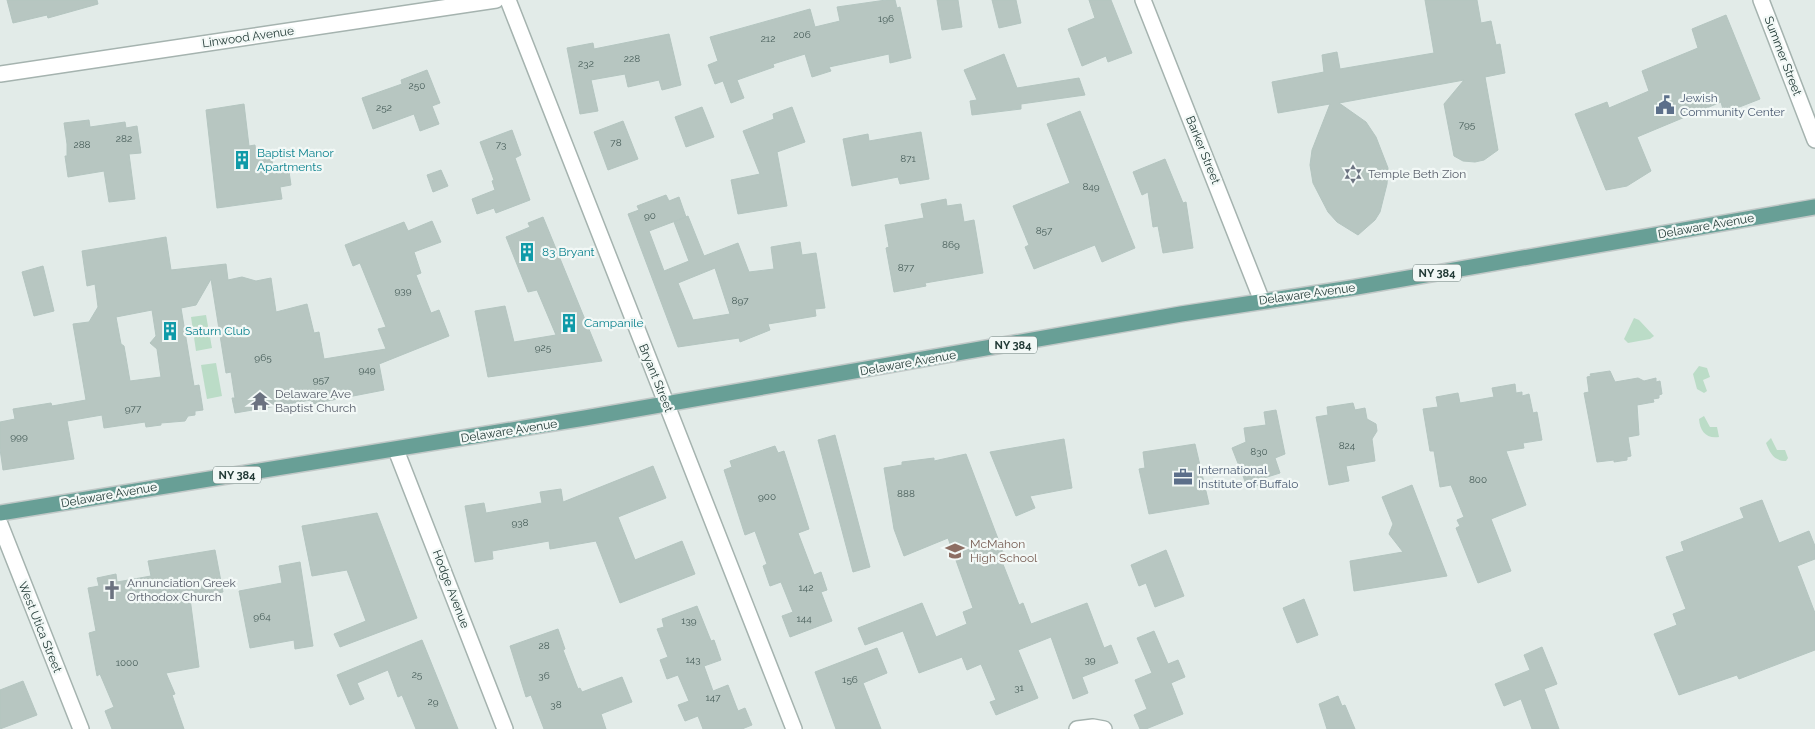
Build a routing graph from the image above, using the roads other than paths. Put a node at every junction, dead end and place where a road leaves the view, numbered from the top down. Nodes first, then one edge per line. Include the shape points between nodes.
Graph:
1 (496, 0) edge
2 (508, 0) edge
3 (1143, 0) edge
4 (1762, 0) edge
5 (0, 74) edge
6 (1815, 140) edge
7 (1815, 207) edge
8 (1262, 301) junction
9 (667, 404) junction
10 (396, 450) junction
11 (0, 513) edge
12 (0, 524) edge
13 (81, 729) edge
14 (505, 729) edge
15 (794, 729) edge
16 (1077, 729) edge
17 (1104, 729) edge

1 - 5 street, Linwood Avenue
2 - 9 street, Bryant Street
3 - 8 street, Barker Street
4 - 6 street, Summer Street
7 - 8 main road, Delaware Avenue / NY 384
8 - 9 main road, Delaware Avenue / NY 384
9 - 10 main road, Delaware Avenue / NY 384
9 - 15 street, Bryant Street
10 - 11 main road, Delaware Avenue / NY 384
10 - 14 street, Hodge Avenue
12 - 13 street, West Utica Street
16 - 17 street via 1093,726

